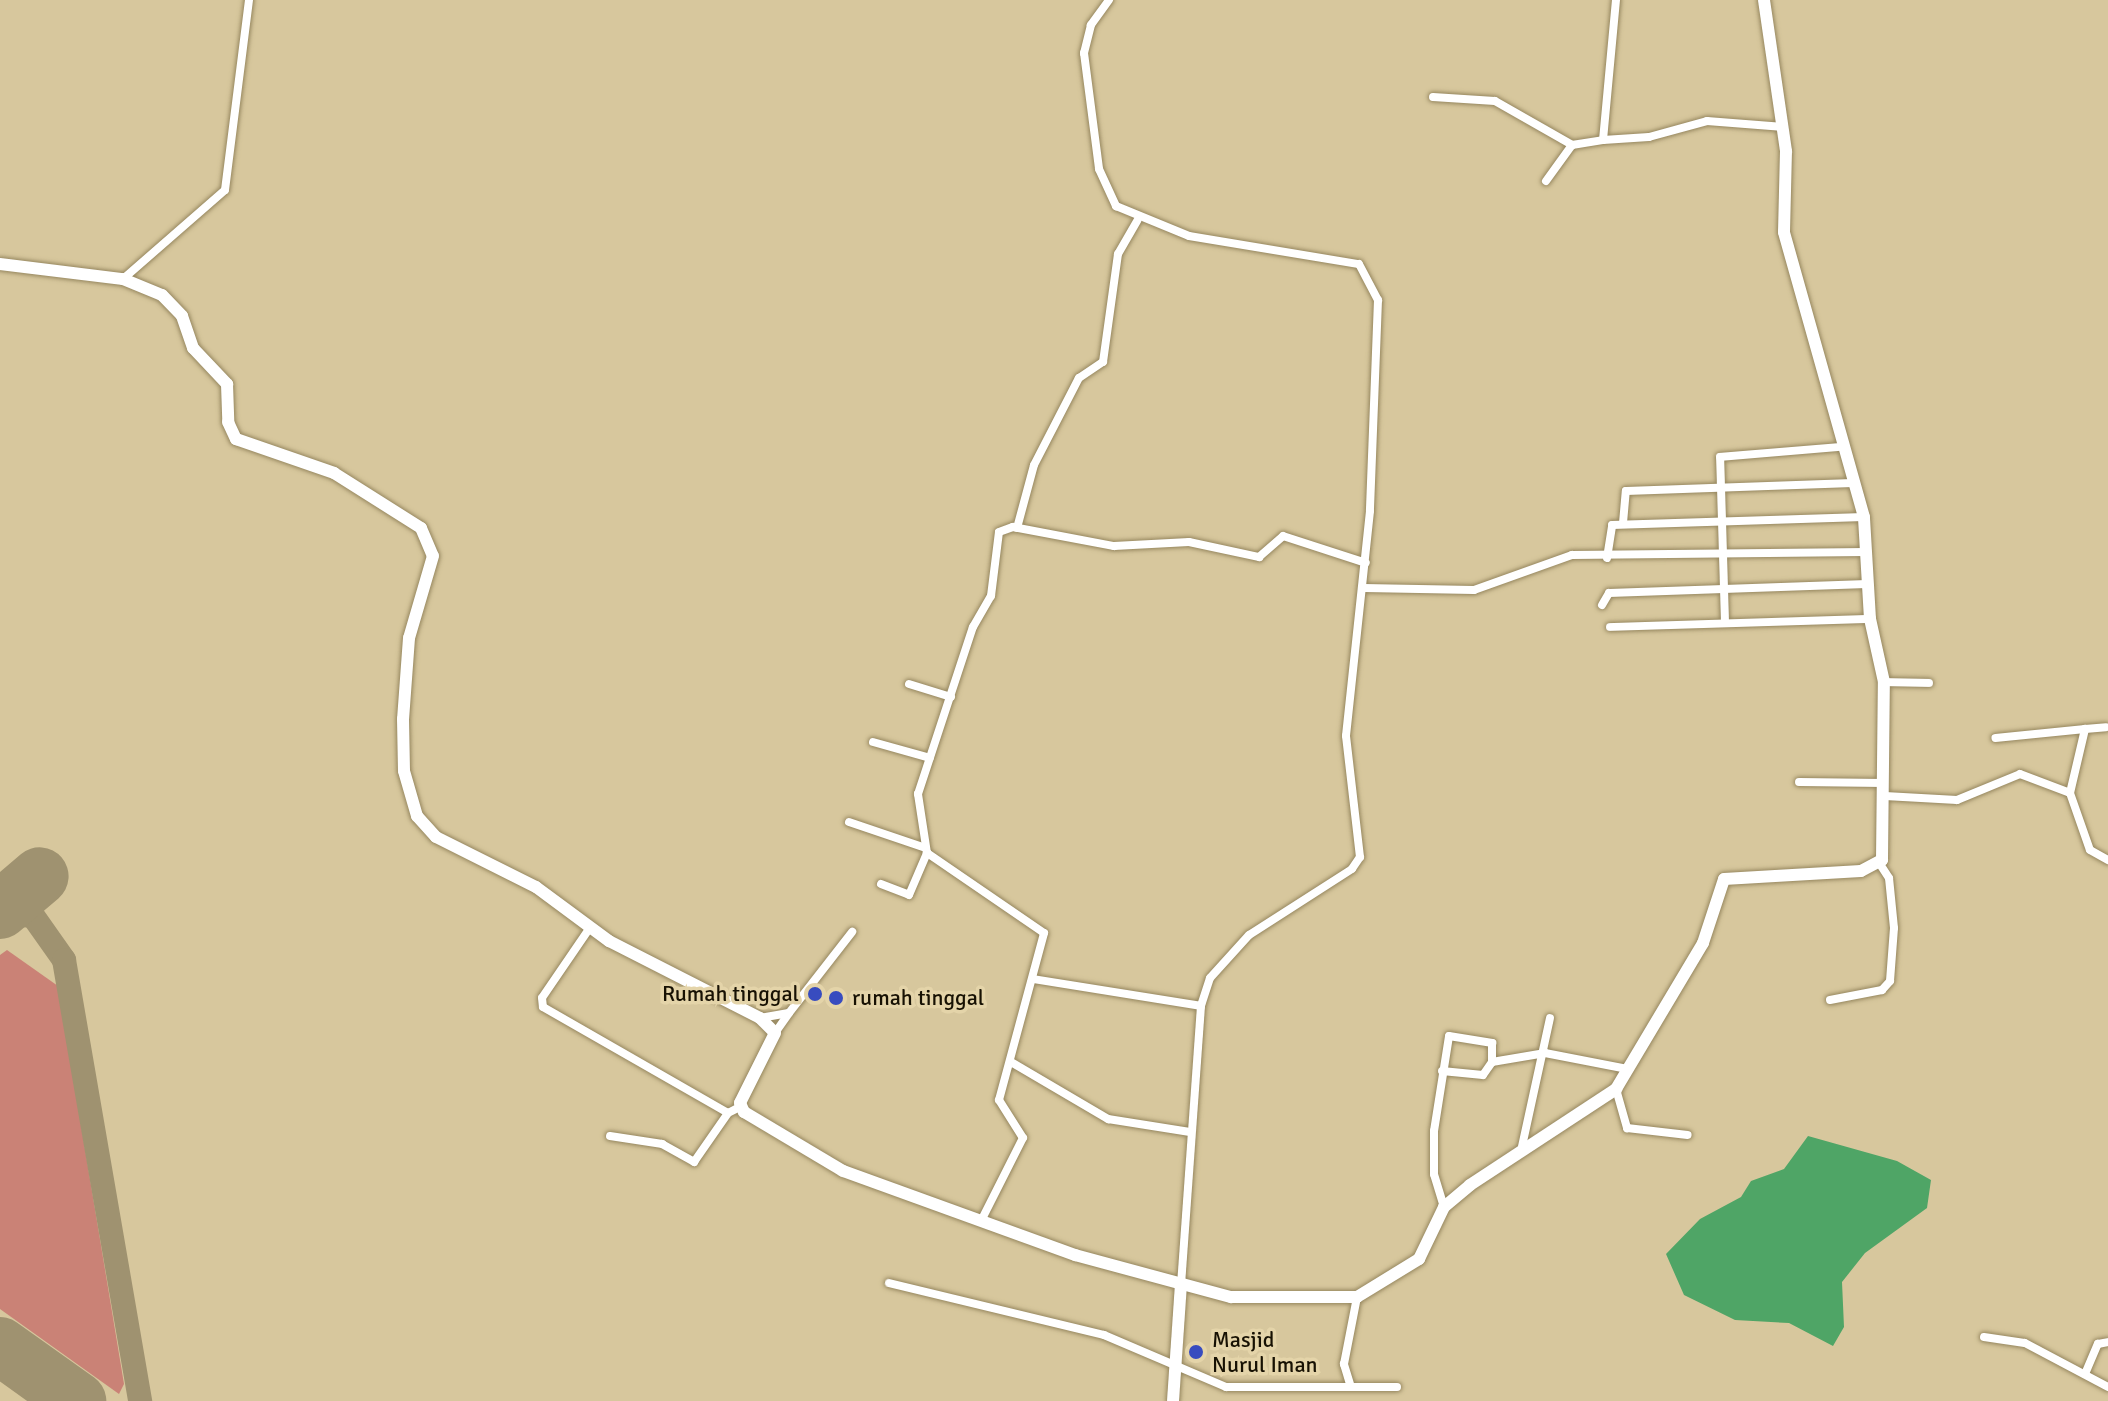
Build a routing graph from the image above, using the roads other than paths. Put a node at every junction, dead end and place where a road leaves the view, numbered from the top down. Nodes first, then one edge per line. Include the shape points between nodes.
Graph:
1 (249, 0) edge
2 (1109, 0) edge
3 (1616, 0) edge
4 (1764, 0) edge
5 (1433, 97) dead end
6 (1784, 127) junction
7 (1603, 140) junction
8 (1572, 145) junction
9 (1546, 181) dead end
10 (1138, 220) junction
11 (0, 264) edge
12 (123, 279) junction
13 (1840, 447) junction
14 (1853, 483) junction
15 (1721, 487) junction
16 (1864, 517) junction
17 (1722, 521) junction
18 (1623, 523) junction
19 (1017, 528) junction
20 (1866, 552) junction
21 (1722, 555) junction
22 (1607, 558) junction
23 (1366, 563) junction
24 (1867, 584) junction
25 (1364, 588) junction
26 (1724, 589) junction
27 (1602, 605) dead end
28 (1870, 619) junction
29 (1725, 622) junction
30 (1610, 627) dead end
31 (1884, 682) junction
32 (1929, 683) dead end
33 (909, 684) dead end
34 (951, 697) junction
35 (2106, 727) dead end
36 (2085, 729) junction
37 (1995, 738) dead end
38 (873, 742) dead end
39 (930, 758) junction
40 (1799, 782) dead end
41 (1884, 790) junction
42 (2070, 793) junction
43 (849, 822) dead end
44 (926, 850) junction
45 (2108, 860) edge
46 (1880, 864) junction
47 (881, 884) dead end
48 (589, 929) junction
49 (852, 932) dead end
50 (1033, 979) junction
51 (1830, 1000) dead end
52 (1201, 1006) junction
53 (789, 1013) junction
54 (760, 1018) junction
55 (1550, 1018) dead end
56 (775, 1033) junction
57 (1545, 1053) junction
58 (1011, 1062) junction
59 (1492, 1062) junction
60 (1627, 1069) junction
61 (1442, 1071) junction
62 (1616, 1089) junction
63 (734, 1110) junction
64 (1190, 1132) junction
65 (1688, 1135) dead end
66 (610, 1136) dead end
67 (1521, 1152) junction
68 (1444, 1207) junction
69 (982, 1219) junction
70 (889, 1283) dead end
71 (1181, 1284) junction
72 (1357, 1297) junction
73 (1984, 1337) dead end
74 (2108, 1342) edge
75 (1177, 1368) junction
76 (2085, 1374) junction
77 (1350, 1384) junction
78 (1397, 1387) dead end
79 (2108, 1387) edge
80 (1173, 1401) edge

1 - 12 street via 225,190
2 - 10 street via 1085,43 1090,119 1106,190
3 - 7 street
4 - 6 street
5 - 8 street via 1495,101
6 - 7 street via 1707,121 1649,137
6 - 13 street via 1784,232
7 - 8 street
8 - 9 street
10 - 19 street via 1118,254 1103,362 1079,378 1034,465
10 - 23 street via 1212,241 1345,260 1368,271 1378,300
11 - 12 street
12 - 48 street via 172,302 193,348 227,384 228,422 236,439 362,487 426,533 433,556 409,638 403,696 404,771 412,807 436,837 536,887
13 - 14 street
13 - 15 street via 1721,455
14 - 15 street
14 - 16 street
15 - 17 street
15 - 18 street via 1624,491
16 - 17 street
16 - 20 street
17 - 18 street
17 - 21 street
18 - 22 street via 1607,528
19 - 23 street via 1108,546 1179,541 1259,557 1283,536
19 - 34 street via 999,532 991,596 973,627
20 - 21 street
20 - 24 street
21 - 22 street
21 - 26 street
22 - 25 street via 1558,557 1474,590
23 - 25 street
24 - 26 street
24 - 28 street
25 - 52 street via 1346,736 1358,862 1236,946 1210,978
26 - 27 street via 1605,593
26 - 29 street
28 - 29 street
28 - 31 street
29 - 30 street
31 - 32 street
31 - 41 street
33 - 34 street
34 - 39 street
35 - 36 street
36 - 37 street
36 - 42 street
38 - 39 street
39 - 44 street via 918,794
40 - 41 street
41 - 42 street via 1957,800 2020,774
41 - 46 street
42 - 45 street via 2090,850
43 - 44 street
44 - 47 street via 909,895
44 - 50 street via 1043,931
46 - 51 street via 1889,878 1894,928 1890,981 1882,990
46 - 60 street via 1724,879 1703,943
48 - 54 street
48 - 63 street via 542,998 543,1007
49 - 53 street
50 - 52 street
50 - 58 street
52 - 64 street
53 - 54 street
53 - 56 street
54 - 56 street
55 - 57 street
56 - 63 street
57 - 59 street
57 - 60 street
57 - 67 street
58 - 64 street via 1108,1119
58 - 69 street via 999,1106 1023,1138
59 - 61 street via 1483,1075
59 - 61 street via 1495,1045 1451,1034
60 - 62 street
61 - 68 street via 1434,1174
62 - 65 street via 1627,1128
62 - 67 street
63 - 66 street via 694,1162 662,1144
63 - 69 street via 825,1162
64 - 71 street
67 - 68 street
68 - 72 street via 1419,1259
69 - 71 street
70 - 75 street via 1104,1335
71 - 72 street via 1231,1297
71 - 75 street
72 - 77 street via 1344,1364
73 - 76 street via 2025,1343
74 - 76 street via 2098,1344
75 - 77 street via 1245,1390
75 - 80 street
76 - 79 street
77 - 78 street

